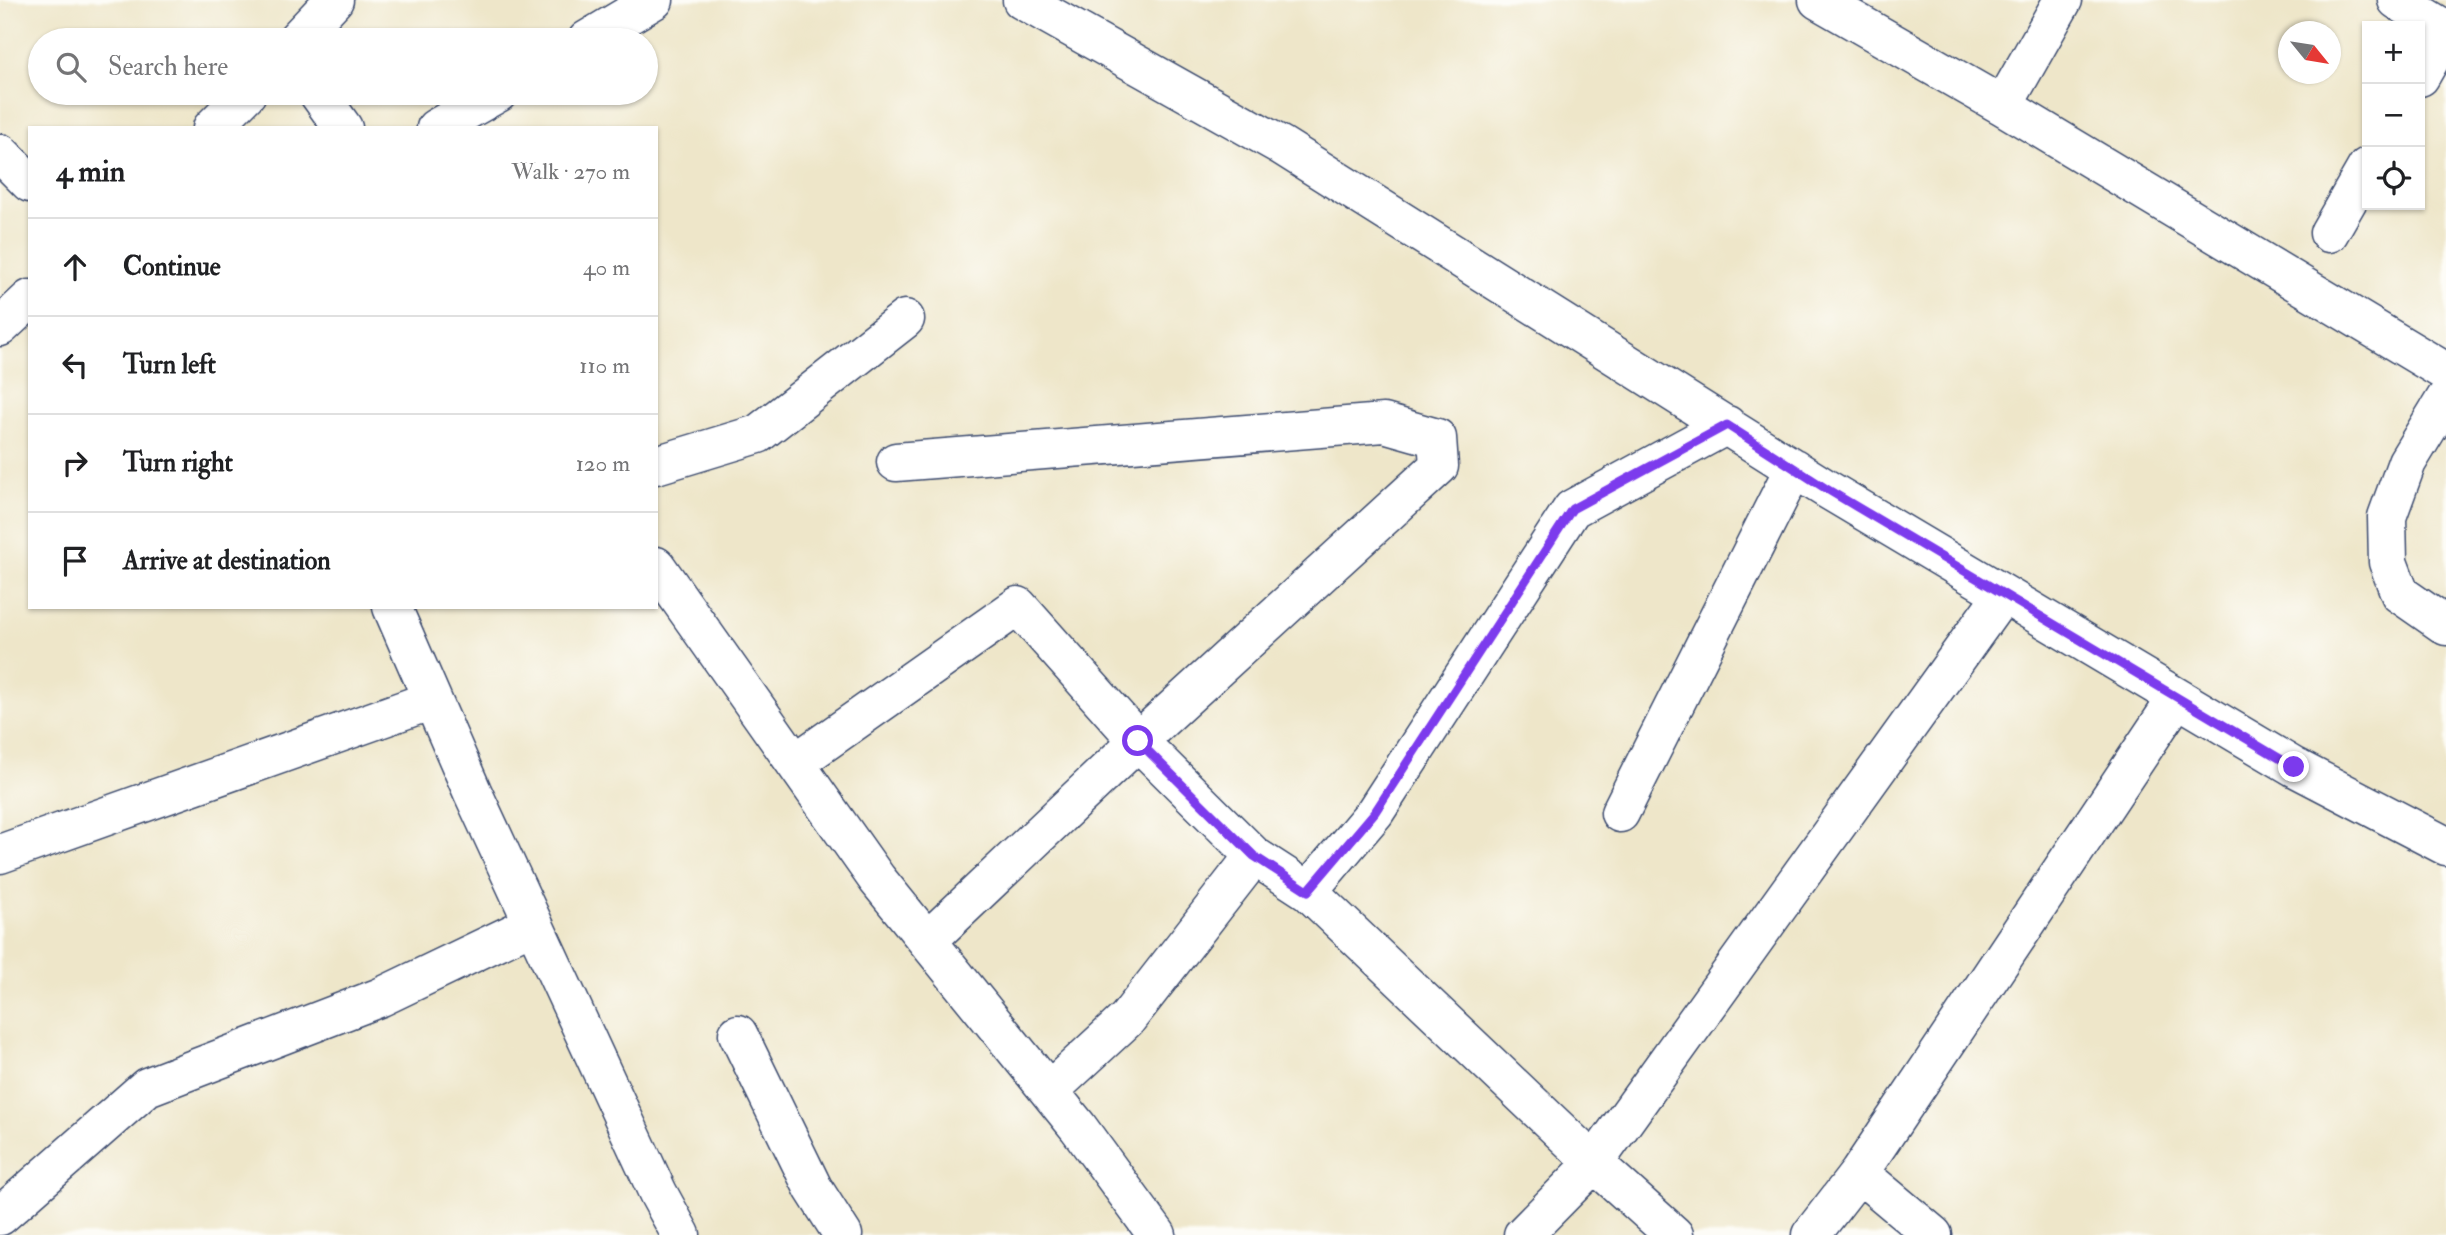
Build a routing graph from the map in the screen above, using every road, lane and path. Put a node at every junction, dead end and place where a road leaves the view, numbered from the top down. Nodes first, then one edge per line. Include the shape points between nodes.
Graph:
1 (334, 0) edge
2 (654, 0) edge
3 (1022, 0) edge
4 (1818, 0) edge
5 (2063, 0) edge
6 (2397, 0) edge
7 (307, 28) edge
8 (607, 28) edge
9 (2446, 31) edge
10 (2425, 68) edge
11 (235, 105) edge
12 (327, 105) edge
13 (477, 105) edge
14 (2003, 106) junction
15 (214, 126) edge
16 (342, 126) edge
17 (440, 126) edge
18 (0, 153) edge
19 (2362, 176) edge
20 (28, 181) edge
21 (2329, 233) dead end
22 (28, 301) edge
23 (905, 319) dead end
24 (0, 327) edge
25 (2446, 372) edge
26 (2446, 398) edge
27 (1727, 425) junction
28 (896, 462) dead end
29 (658, 464) edge
30 (1794, 468) junction
31 (658, 569) edge
32 (2003, 594) junction
33 (392, 609) edge
34 (2446, 626) edge
35 (2177, 698) junction
36 (432, 700) junction
37 (1138, 741) junction
38 (795, 763) junction
39 (1620, 813) dead end
40 (2446, 846) edge
41 (0, 854) edge
42 (1254, 856) junction
43 (1308, 891) junction
44 (533, 924) junction
45 (927, 941) junction
46 (738, 1034) dead end
47 (1049, 1091) junction
48 (1594, 1163) junction
49 (1859, 1173) junction
50 (0, 1216) edge
51 (681, 1235) edge
52 (843, 1235) edge
53 (1157, 1235) edge
54 (1523, 1235) edge
55 (1674, 1235) edge
56 (1811, 1235) edge
57 (1933, 1235) edge

1 - 7 street
2 - 8 street
3 - 27 street via 1282,146
4 - 14 street
5 - 14 street
6 - 9 street
9 - 10 street
11 - 15 street
12 - 16 street
13 - 17 street
14 - 25 street
18 - 20 street
19 - 21 street
22 - 24 street
23 - 29 street via 758,434
26 - 34 street via 2407,462 2387,517 2388,562 2400,594
27 - 30 street
27 - 43 street via 1572,509 1375,812
28 - 37 street via 1384,423 1437,438 1440,466
30 - 32 street
30 - 39 street
31 - 38 street
32 - 35 street
32 - 48 street
33 - 36 street
35 - 40 street via 2294,767
35 - 49 street
36 - 41 street
36 - 44 street
37 - 38 street via 1018,606
37 - 42 street
37 - 45 street
38 - 45 street
42 - 43 street
42 - 47 street via 1128,1019
43 - 48 street
44 - 50 street via 381,997 147,1087
44 - 51 street
45 - 47 street
46 - 52 street via 813,1188
47 - 53 street
48 - 54 street
48 - 55 street
49 - 56 street
49 - 57 street

